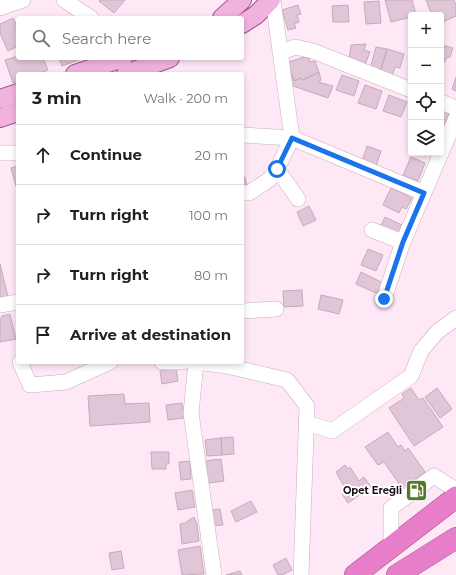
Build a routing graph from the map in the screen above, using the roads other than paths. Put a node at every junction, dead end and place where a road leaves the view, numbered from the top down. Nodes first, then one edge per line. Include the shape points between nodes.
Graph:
1 (23, 0) edge
2 (64, 0) edge
3 (242, 0) edge
4 (272, 0) edge
5 (0, 8) edge
6 (88, 16) edge
7 (224, 16) edge
8 (244, 23) edge
9 (280, 53) junction
10 (117, 60) edge
11 (164, 60) edge
12 (81, 72) edge
13 (132, 72) edge
14 (408, 89) edge
15 (16, 94) edge
16 (0, 99) edge
17 (444, 103) edge
18 (456, 108) edge
19 (16, 113) edge
20 (0, 118) edge
21 (456, 118) edge
22 (244, 135) edge
23 (292, 138) junction
24 (0, 153) edge
25 (16, 153) edge
26 (277, 169) junction
27 (244, 193) edge
28 (424, 193) junction
29 (298, 199) dead end
30 (372, 230) dead end
31 (403, 242) junction
32 (384, 299) dead end
33 (16, 302) edge
34 (0, 305) edge
35 (276, 309) dead end
36 (244, 311) edge
37 (456, 318) edge
38 (21, 364) edge
39 (106, 364) edge
40 (197, 364) edge
41 (212, 364) edge
42 (307, 423) junction
43 (456, 490) edge
44 (456, 497) edge
45 (456, 538) edge
46 (391, 548) junction
47 (214, 575) edge
48 (301, 575) edge
49 (355, 575) edge
50 (397, 575) edge

1 - 5 street
2 - 6 street
3 - 7 main road
4 - 8 main road
4 - 9 street
9 - 14 street via 295,47 314,51
9 - 23 street
10 - 12 main road
11 - 13 main road
15 - 16 main road
17 - 18 street
19 - 20 main road
21 - 28 street
22 - 23 street
23 - 26 street
23 - 28 street
24 - 25 street
26 - 27 street via 270,179 249,193
26 - 29 street
28 - 31 street
30 - 31 street
31 - 32 street
33 - 34 street
35 - 36 street
37 - 42 street via 437,332 420,351 411,376 332,431
38 - 39 street via 30,385 66,382
40 - 47 street via 191,413
41 - 42 street via 287,380 307,406
42 - 48 street
43 - 46 street via 434,476 391,508
44 - 46 highway
45 - 50 highway
46 - 49 highway

